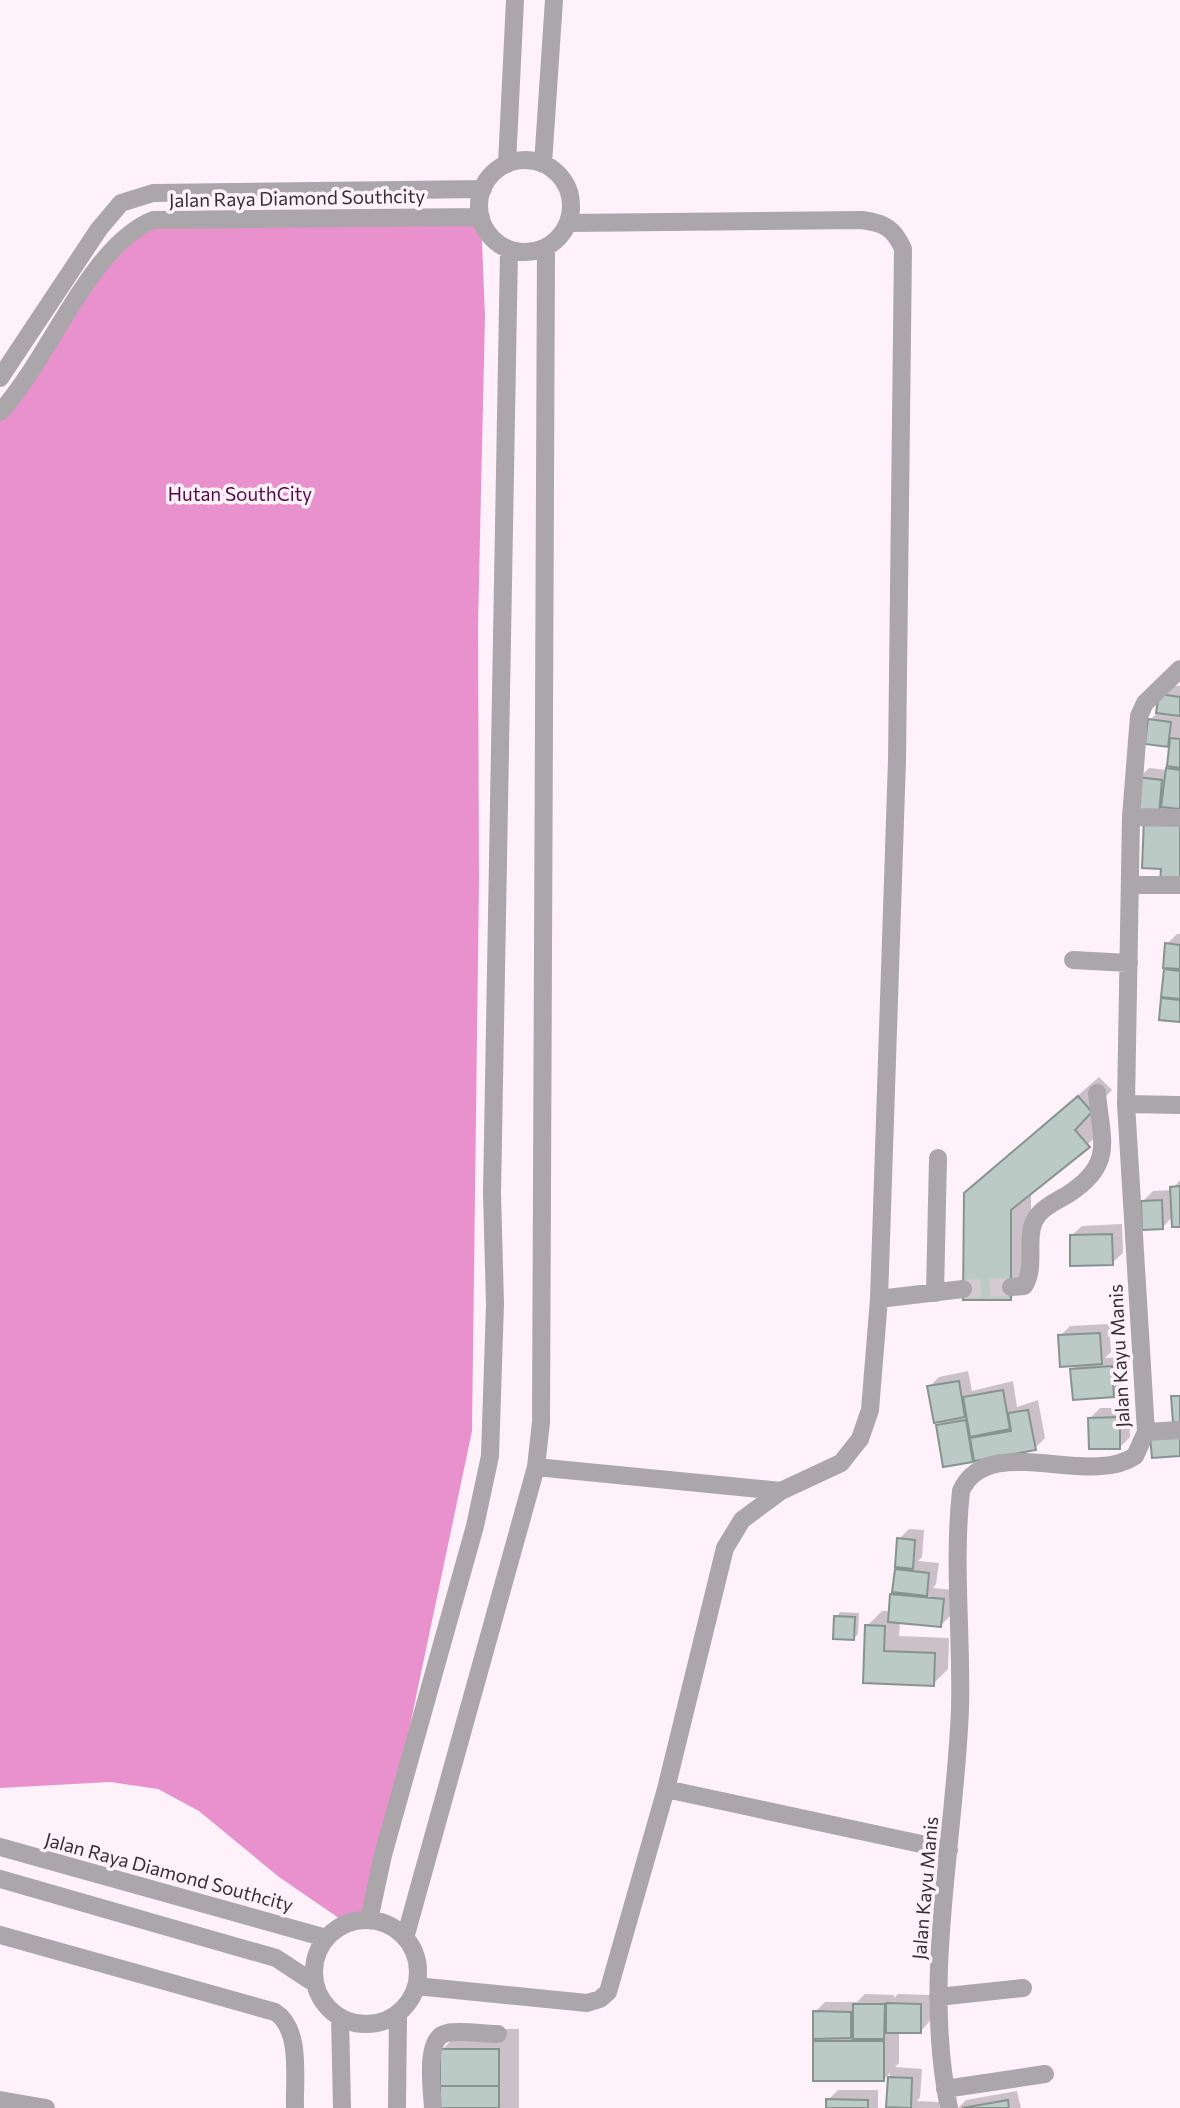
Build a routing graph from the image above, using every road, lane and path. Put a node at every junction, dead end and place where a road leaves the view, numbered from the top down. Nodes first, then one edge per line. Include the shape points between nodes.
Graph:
1 (515, 0) edge
2 (554, 0) edge
3 (508, 164) junction
4 (543, 164) junction
5 (483, 190) junction
6 (481, 217) junction
7 (569, 223) junction
8 (546, 248) junction
9 (509, 250) junction
10 (0, 378) edge
11 (0, 412) edge
12 (1180, 669) edge
13 (1131, 817) junction
14 (1180, 818) edge
15 (1130, 885) junction
16 (1180, 885) edge
17 (1073, 960) dead end
18 (1129, 963) junction
19 (1097, 1093) dead end
20 (1126, 1104) junction
21 (1180, 1105) edge
22 (938, 1158) dead end
23 (1011, 1287) tunnel mouth
24 (963, 1289) tunnel mouth
25 (934, 1293) junction
26 (879, 1299) junction
27 (1180, 1430) edge
28 (1146, 1432) junction
29 (536, 1467) junction
30 (781, 1491) junction
31 (666, 1788) junction
32 (0, 1847) edge
33 (949, 1850) junction
34 (0, 1879) edge
35 (369, 1920) junction
36 (0, 1935) edge
37 (326, 1938) junction
38 (405, 1938) junction
39 (314, 1983) junction
40 (416, 1986) junction
41 (1023, 1988) dead end
42 (939, 1997) junction
43 (398, 2015) junction
44 (340, 2018) junction
45 (498, 2034) dead end
46 (1045, 2074) dead end
47 (397, 2085) junction
48 (945, 2090) junction
49 (0, 2101) edge
50 (46, 2108) edge
51 (295, 2108) edge
52 (342, 2108) edge
53 (397, 2108) edge
54 (411, 2108) edge
55 (433, 2108) edge
56 (949, 2108) edge

1 - 3 street
2 - 4 street
3 - 4 street via 531,160
3 - 5 street
4 - 7 street via 568,188
5 - 6 street
5 - 10 street, Jalan Raya Diamond Southcity via 153,193 121,203
6 - 9 street via 487,231
6 - 11 street, Jalan Raya Diamond Southcity via 153,220 119,241
7 - 8 street via 560,238
7 - 26 street via 862,220 881,223 895,233 903,249 897,760
8 - 9 street via 528,253
8 - 29 street via 541,1422
9 - 35 street via 490,1456
12 - 13 street, Jalan Kayu Manis via 1145,703 1139,716
13 - 14 street
13 - 15 street, Jalan Kayu Manis
15 - 16 street
15 - 18 street, Jalan Kayu Manis
17 - 18 street
18 - 20 street, Jalan Kayu Manis
19 - 23 street via 1102,1156 1096,1172 1038,1214 1032,1229 1030,1277 1024,1286
20 - 21 street
20 - 28 street, Jalan Kayu Manis
22 - 25 street
24 - 25 street
25 - 26 street
26 - 30 street via 870,1410 860,1439 841,1462
27 - 28 street
28 - 33 street, Jalan Kayu Manis via 1135,1456 1116,1465 996,1463 975,1470 964,1484 959,1504 960,1708
29 - 30 street
29 - 38 street
30 - 31 street via 742,1520 725,1548
31 - 33 street
31 - 40 street via 608,1992 600,1999 587,2003
32 - 37 street, Jalan Raya Diamond Southcity
33 - 42 street, Jalan Kayu Manis
34 - 39 street via 276,1958
35 - 37 street via 346,1923
35 - 38 street via 389,1925
36 - 51 street via 275,2012 292,2033
37 - 39 street via 317,1951
38 - 40 street via 418,1969
39 - 44 street via 323,2003
40 - 43 street
41 - 42 street
42 - 48 street, Jalan Kayu Manis
43 - 44 street via 379,2024 359,2025
43 - 47 street
44 - 52 street
45 - 55 street via 447,2033 437,2037 432,2046
46 - 48 street
47 - 53 street
47 - 54 street
48 - 56 street, Jalan Kayu Manis
49 - 50 street

